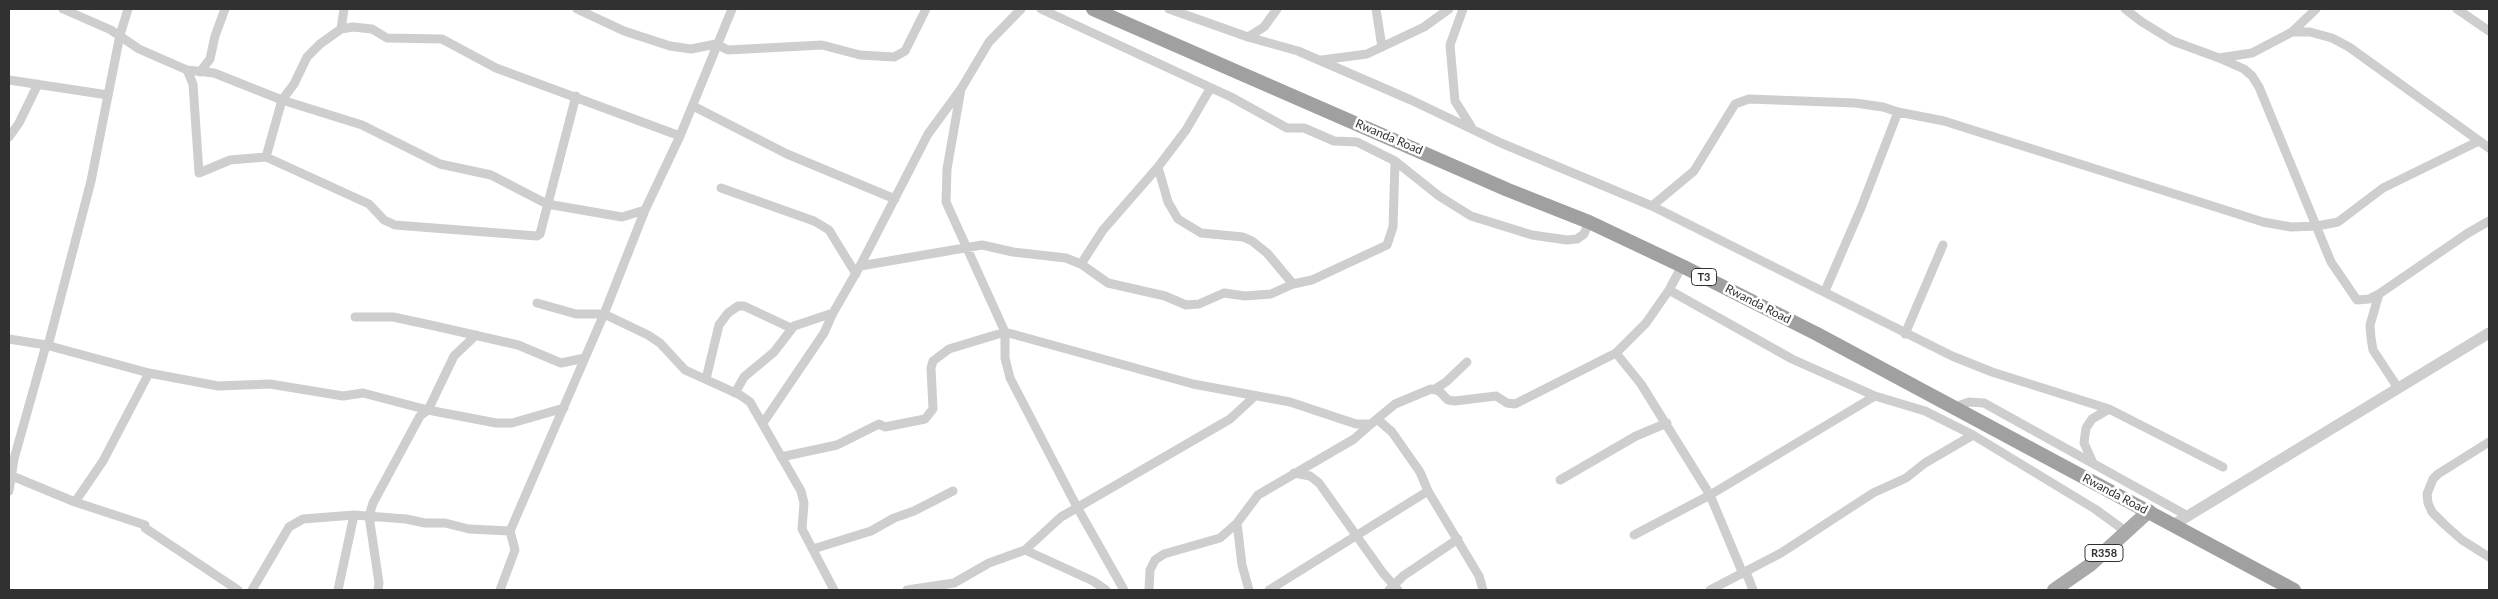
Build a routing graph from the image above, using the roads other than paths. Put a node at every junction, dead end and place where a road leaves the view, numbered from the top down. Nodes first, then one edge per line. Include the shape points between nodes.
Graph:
1 (63, 9) edge
2 (128, 9) edge
3 (225, 9) edge
4 (344, 9) edge
5 (577, 9) edge
6 (732, 9) edge
7 (926, 9) edge
8 (1021, 9) edge
9 (1041, 9) edge
10 (1093, 9) edge
11 (1169, 9) edge
12 (1277, 9) edge
13 (1376, 9) edge
14 (1448, 9) edge
15 (1463, 9) edge
16 (2125, 9) edge
17 (2316, 9) edge
18 (2457, 9) edge
19 (341, 29) junction
20 (2489, 31) edge
21 (2292, 32) junction
22 (120, 35) junction
23 (1248, 37) junction
24 (716, 44) junction
25 (1382, 46) junction
26 (2219, 58) junction
27 (1320, 60) junction
28 (187, 70) junction
29 (200, 72) junction
30 (9, 80) edge
31 (38, 84) junction
32 (961, 89) junction
33 (1210, 89) junction
34 (108, 95) junction
35 (576, 96) junction
36 (282, 100) junction
37 (693, 106) junction
38 (1898, 112) junction
39 (1474, 130) junction
40 (680, 136) junction
41 (9, 137) edge
42 (2479, 140) junction
43 (2489, 148) edge
44 (266, 157) junction
45 (1395, 161) junction
46 (1158, 167) junction
47 (722, 188) dead end
48 (895, 199) junction
49 (547, 204) junction
50 (1652, 206) junction
51 (645, 210) junction
52 (2489, 221) edge
53 (1589, 222) junction
54 (2317, 226) junction
55 (1943, 245) dead end
56 (967, 246) junction
57 (1081, 264) junction
58 (1682, 266) junction
59 (858, 270) junction
60 (1293, 284) junction
61 (1669, 290) junction
62 (1825, 292) junction
63 (2379, 294) junction
64 (537, 303) dead end
65 (832, 312) junction
66 (604, 314) junction
67 (355, 317) dead end
68 (791, 328) junction
69 (1005, 332) junction
70 (2489, 333) edge
71 (1905, 334) junction
72 (476, 335) junction
73 (9, 339) edge
74 (46, 345) junction
75 (1616, 353) junction
76 (585, 358) junction
77 (1467, 362) dead end
78 (149, 373) junction
79 (706, 379) junction
80 (2398, 388) junction
81 (1435, 389) junction
82 (735, 393) junction
83 (1254, 396) junction
84 (1875, 396) junction
85 (1954, 407) junction
86 (564, 408) junction
87 (2109, 409) junction
88 (428, 410) junction
89 (1374, 421) junction
90 (763, 423) junction
91 (1667, 423) junction
92 (1973, 435) junction
93 (2489, 442) edge
94 (781, 457) junction
95 (11, 459) edge
96 (2093, 463) junction
97 (2223, 466) dead end
98 (1294, 473) junction
99 (12, 476) junction
100 (1560, 480) dead end
101 (9, 491) edge
102 (953, 491) dead end
103 (1428, 491) junction
104 (1710, 495) junction
105 (75, 502) junction
106 (1077, 508) junction
107 (2148, 511) junction
108 (354, 515) junction
109 (2186, 515) junction
110 (368, 516) junction
111 (1237, 523) junction
112 (2173, 525) junction
113 (510, 531) junction
114 (2128, 532) junction
115 (1357, 534) junction
116 (1634, 535) dead end
117 (1458, 539) junction
118 (813, 549) junction
119 (1025, 550) junction
120 (2489, 557) edge
121 (1745, 573) junction
122 (1393, 588) edge
123 (238, 590) edge
124 (252, 590) edge
125 (338, 590) edge
126 (378, 590) edge
127 (500, 590) edge
128 (834, 590) edge
129 (907, 590) edge
130 (1106, 590) edge
131 (1124, 590) edge
132 (1149, 590) edge
133 (1249, 590) edge
134 (1269, 590) edge
135 (1483, 590) edge
136 (1710, 590) edge
137 (1753, 590) edge
138 (2054, 590) edge
139 (2294, 590) edge

1 - 22 street
2 - 22 street
3 - 29 street via 210,59
4 - 19 street
5 - 24 street via 670,46 691,49
6 - 24 street
7 - 24 street via 905,51 894,57 860,55 822,45 728,50
8 - 32 street via 988,42
9 - 33 street
10 - 53 highway, Rwanda Road / T3 via 1508,190
11 - 23 street
12 - 23 street via 1264,28
13 - 25 street
14 - 25 street via 1424,27
15 - 39 street via 1450,45 1454,93 1459,109
16 - 26 street via 2173,41
17 - 21 street
18 - 20 street
19 - 35 street via 372,29 387,38 442,39 496,68
19 - 36 street via 307,57
21 - 26 street via 2252,53
21 - 42 street via 2310,32 2350,47
22 - 28 street via 139,49
22 - 34 street
23 - 27 street
24 - 37 street
25 - 27 street via 1354,57
26 - 54 street via 2244,69 2259,87
27 - 39 street
28 - 29 street
28 - 44 street via 193,84 199,173 230,160
29 - 36 street via 214,73
30 - 31 street
31 - 34 street
31 - 41 street
32 - 48 street via 928,134
32 - 56 street via 945,192 946,202
33 - 45 street via 1287,128 1304,128 1334,141 1354,141
33 - 46 street via 1186,130
34 - 74 street via 91,182
35 - 40 street
35 - 49 street
36 - 44 street
36 - 49 street via 362,125 440,164 491,176
37 - 40 street
37 - 48 street via 787,154
38 - 50 street via 1832,101 1749,99 1735,104 1694,171
38 - 54 street via 1944,121 2263,222 2291,227
38 - 62 street
39 - 50 street
40 - 51 street
42 - 43 street
42 - 54 street via 2383,188 2338,222
44 - 49 street via 369,204 384,220 396,225 537,236
45 - 53 street via 1456,207 1490,223 1532,235 1567,240 1584,234
45 - 60 street via 1393,227 1387,245 1312,280
46 - 57 street via 1103,230
46 - 60 street via 1168,202 1178,219 1201,233 1238,236 1252,241 1267,253
47 - 59 street via 814,221 829,230
48 - 59 street
49 - 51 street via 622,217
50 - 62 street
51 - 66 street
52 - 63 street
53 - 58 highway, Rwanda Road / T3
54 - 63 street via 2331,262 2353,297 2362,301
55 - 71 street
56 - 57 street via 989,245 1013,252 1056,256
56 - 59 street
56 - 69 street
57 - 60 street via 1108,282 1186,304 1199,304 1224,293 1245,296 1271,294
58 - 61 street
58 - 85 highway, Rwanda Road / T3
59 - 65 street
61 - 75 street via 1646,323
61 - 84 street via 1792,359
62 - 71 street
63 - 80 street via 2370,325 2373,350
64 - 66 street via 576,314
65 - 68 street
65 - 90 street via 817,345
66 - 76 street
66 - 79 street via 648,335 680,367
67 - 72 street via 393,317
68 - 79 street via 738,306 719,325
68 - 82 street via 774,352 744,377
69 - 83 street via 1193,384
69 - 94 street via 949,349 933,361 933,409 926,420 885,427 879,424 837,444
69 - 106 street via 1005,358 1010,378
70 - 80 street
71 - 87 street via 1992,372
72 - 76 street via 518,345 561,363
72 - 88 street via 454,356
73 - 74 street
74 - 78 street
74 - 95 street
75 - 81 street via 1515,404 1496,396 1451,401
75 - 91 street
76 - 86 street
77 - 81 street
78 - 88 street via 218,386 270,384 343,396 362,393
78 - 105 street via 103,461
79 - 82 street
80 - 109 street
81 - 89 street via 1401,401
82 - 90 street via 750,402
83 - 89 street via 1290,402 1348,422
83 - 106 street via 1230,419
84 - 92 street via 1925,411
84 - 104 street
85 - 96 street via 1969,402 1984,403
85 - 107 highway, Rwanda Road / T3
86 - 88 street via 507,423
86 - 113 street
87 - 96 street via 2092,419 2086,428 2084,442
87 - 97 street
88 - 110 street via 420,416 400,450
89 - 98 street via 1354,439
89 - 103 street via 1396,436 1420,472
90 - 94 street
91 - 100 street via 1636,436
91 - 104 street
92 - 114 street
92 - 121 street
93 - 120 street via 2438,474 2427,494 2432,512 2462,540
94 - 118 street via 801,491 804,503 802,529
95 - 99 street
96 - 109 street
98 - 111 street via 1258,495
98 - 115 street via 1310,476 1319,483
99 - 101 street
99 - 105 street
102 - 118 street via 871,531
103 - 115 street
103 - 117 street
104 - 116 street
104 - 121 street
105 - 123 street via 145,525
106 - 119 street
106 - 131 street
107 - 112 highway, Rwanda Road / T3
107 - 114 main road, R358
108 - 110 street
108 - 124 street via 303,519 294,523 281,538
108 - 125 street
109 - 112 street
110 - 113 street via 445,523 469,530
110 - 126 street
111 - 132 street via 1213,542 1164,554 1155,560 1150,570
111 - 133 street
112 - 139 highway, Rwanda Road / T3
113 - 127 street via 515,550
114 - 138 main road, R358 via 2090,565
115 - 122 street
115 - 134 street
117 - 122 street
117 - 135 street via 1479,576
118 - 128 street
119 - 129 street via 989,562 954,583
119 - 130 street
121 - 136 street
121 - 137 street

